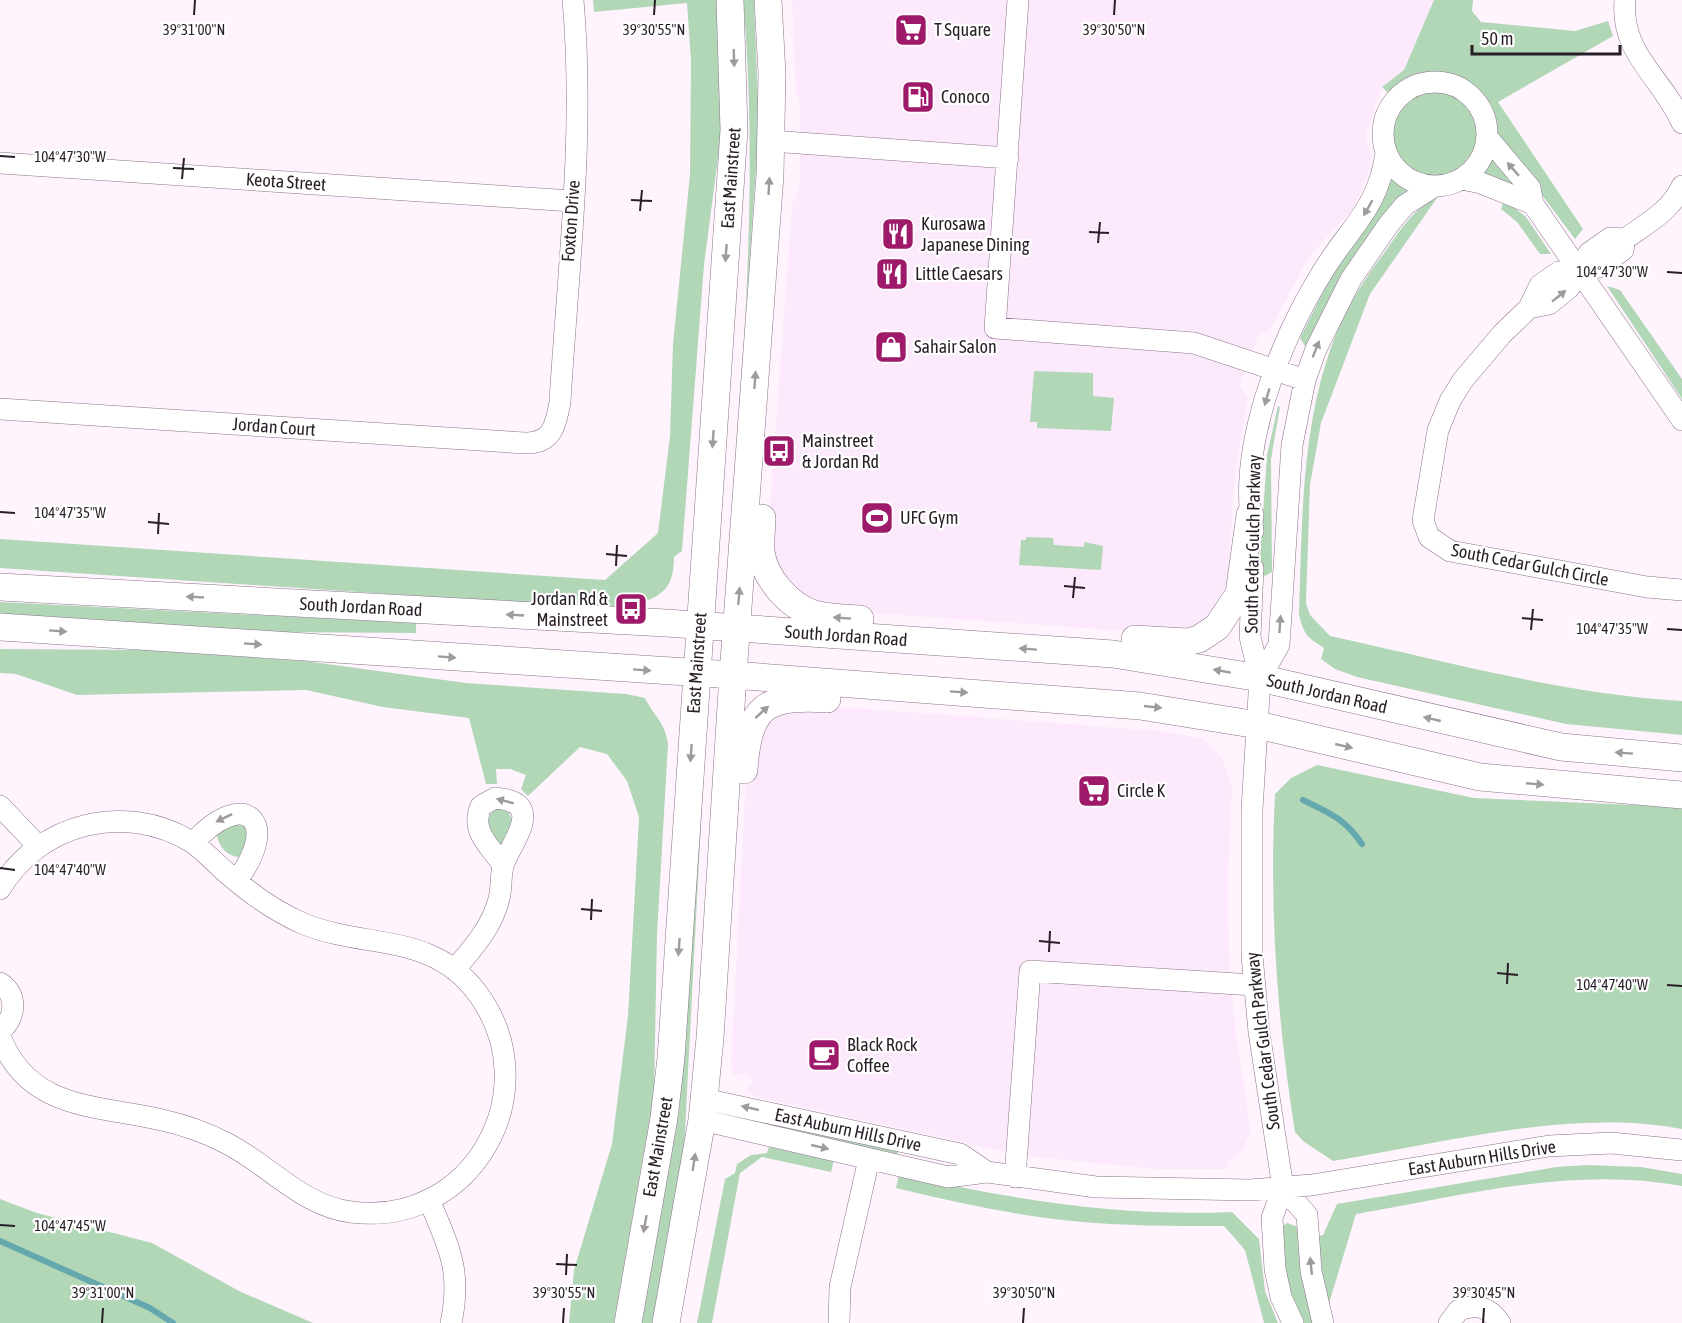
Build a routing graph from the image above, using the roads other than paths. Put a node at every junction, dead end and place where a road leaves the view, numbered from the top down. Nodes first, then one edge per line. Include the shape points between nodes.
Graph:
1 (573, 0) edge
2 (730, 0) edge
3 (768, 0) edge
4 (1018, 0) edge
5 (1625, 0) edge
6 (1682, 123) edge
7 (1487, 136) junction
8 (771, 141) junction
9 (1386, 153) junction
10 (1008, 158) junction
11 (0, 163) edge
12 (1462, 179) junction
13 (1435, 186) junction
14 (1682, 186) edge
15 (572, 201) junction
16 (1533, 204) junction
17 (1580, 270) junction
18 (1275, 371) junction
19 (1305, 380) junction
20 (0, 409) edge
21 (1682, 420) edge
22 (752, 421) junction
23 (548, 439) joint
24 (1250, 515) junction
25 (0, 587) edge
26 (1682, 590) edge
27 (699, 626) junction
28 (0, 627) edge
29 (736, 628) junction
30 (893, 640) junction
31 (1078, 652) junction
32 (696, 674) junction
33 (733, 675) junction
34 (1260, 678) junction
35 (920, 689) junction
36 (1258, 725) junction
37 (1682, 758) edge
38 (1682, 795) edge
39 (0, 806) edge
40 (193, 843) junction
41 (38, 846) junction
42 (503, 865) dead end
43 (236, 881) junction
44 (0, 889) edge
45 (717, 928) junction
46 (455, 969) junction
47 (0, 983) edge
48 (1254, 985) junction
49 (0, 1030) edge
50 (0, 1036) edge
51 (703, 1109) junction
52 (1682, 1150) edge
53 (868, 1159) junction
54 (987, 1172) junction
55 (1015, 1177) junction
56 (1283, 1188) junction
57 (429, 1200) junction
58 (451, 1323) edge
59 (628, 1323) edge
60 (666, 1323) edge
61 (839, 1323) edge
62 (1293, 1323) edge
63 (1323, 1323) edge
64 (1449, 1323) edge
65 (1500, 1323) edge

1 - 15 street, Foxton Drive via 577,87
2 -> 27 main road, East Mainstreet via 734,130
3 - 8 main road, East Mainstreet
4 - 10 street
5 - 6 street via 1628,39
7 - 9 street via 1483,114 1470,95 1451,84 1429,81 1407,89 1391,105 1383,127
7 - 12 street via 1479,161
16 -> 7 street via 1530,188
8 - 10 street
22 -> 8 main road, East Mainstreet
9 - 13 street via 1405,177
9 -> 18 street, South Cedar Gulch Parkway via 1374,199 1309,295
10 - 18 street via 994,328 1184,341
11 - 15 street, Keota Street
12 - 13 street
12 - 16 street
19 -> 13 street, South Cedar Gulch Parkway via 1331,315 1351,279 1405,205
14 - 17 street, South Cedar Gulch Circle via 1665,211 1625,239 1623,250 1599,267
15 - 23 street, Foxton Drive via 560,402
16 - 17 street
17 - 21 street
17 - 26 street, South Cedar Gulch Circle via 1559,272 1540,285 1529,308 1463,380 1445,410 1424,509 1429,537 1450,552
18 - 19 street
18 -> 24 street, South Cedar Gulch Parkway via 1256,444
34 -> 19 street, South Cedar Gulch Parkway via 1279,645 1289,471
20 - 23 street, Jordan Court via 537,444
29 -> 22 main road, East Mainstreet
30 -> 22 main road via 868,620 835,618 805,610 788,599 772,580 761,552 765,468
24 - 31 main road via 1239,594 1213,631 1187,642 1119,638
24 - 34 street, South Cedar Gulch Parkway via 1254,537 1250,636
27 -> 25 main road, South Jordan Road
27 - 29 main road, South Jordan Road
27 - 32 main road, East Mainstreet
28 -> 32 main road
29 - 30 main road, South Jordan Road
29 - 33 main road, East Mainstreet
31 -> 30 main road, South Jordan Road
34 -> 31 main road, South Jordan Road via 1134,656
32 - 33 main road
32 -> 59 main road, East Mainstreet via 672,1058
33 - 35 main road
33 - 45 main road, East Mainstreet
34 - 36 street, South Cedar Gulch Parkway
37 -> 34 main road, South Jordan Road via 1561,747
35 -> 36 main road via 1140,706
45 -> 35 main road via 737,893 747,738 758,713 783,700 889,702
36 -> 38 main road via 1480,777
36 - 48 street, South Cedar Gulch Parkway via 1251,859
39 - 41 street
40 - 41 street via 155,826 109,821 74,828
40 - 43 street
43 -> 40 street via 250,862 258,840 256,823 238,813 226,816 209,826
41 - 44 street
42 - 46 street via 494,913 480,939
43 - 46 street via 302,923 342,936 407,946
45 - 51 main road, East Mainstreet
46 - 57 street via 482,1000 499,1036 505,1061 504,1091 498,1123 484,1152 460,1180
47 - 49 street via 10,993 13,1010 11,1019
48 - 55 street via 1030,971
48 - 56 street, South Cedar Gulch Parkway
50 - 57 street via 25,1074 63,1100 87,1108 159,1119 205,1133 234,1147 323,1205 367,1214
51 -> 53 street, East Auburn Hills Drive
54 -> 51 street, East Auburn Hills Drive via 960,1154
60 -> 51 main road, East Mainstreet
52 - 56 street, East Auburn Hills Drive via 1611,1143 1549,1146
53 - 54 street, East Auburn Hills Drive via 948,1178
53 - 61 street, East Auburn Hills Drive via 840,1287
54 - 55 street, East Auburn Hills Drive
55 - 56 street, East Auburn Hills Drive via 1131,1189
56 - 62 street via 1272,1218 1275,1269 1281,1298
63 -> 56 street via 1311,1271 1307,1215
57 - 58 street via 455,1266 456,1299
64 - 65 street via 1459,1310 1479,1306 1489,1309

